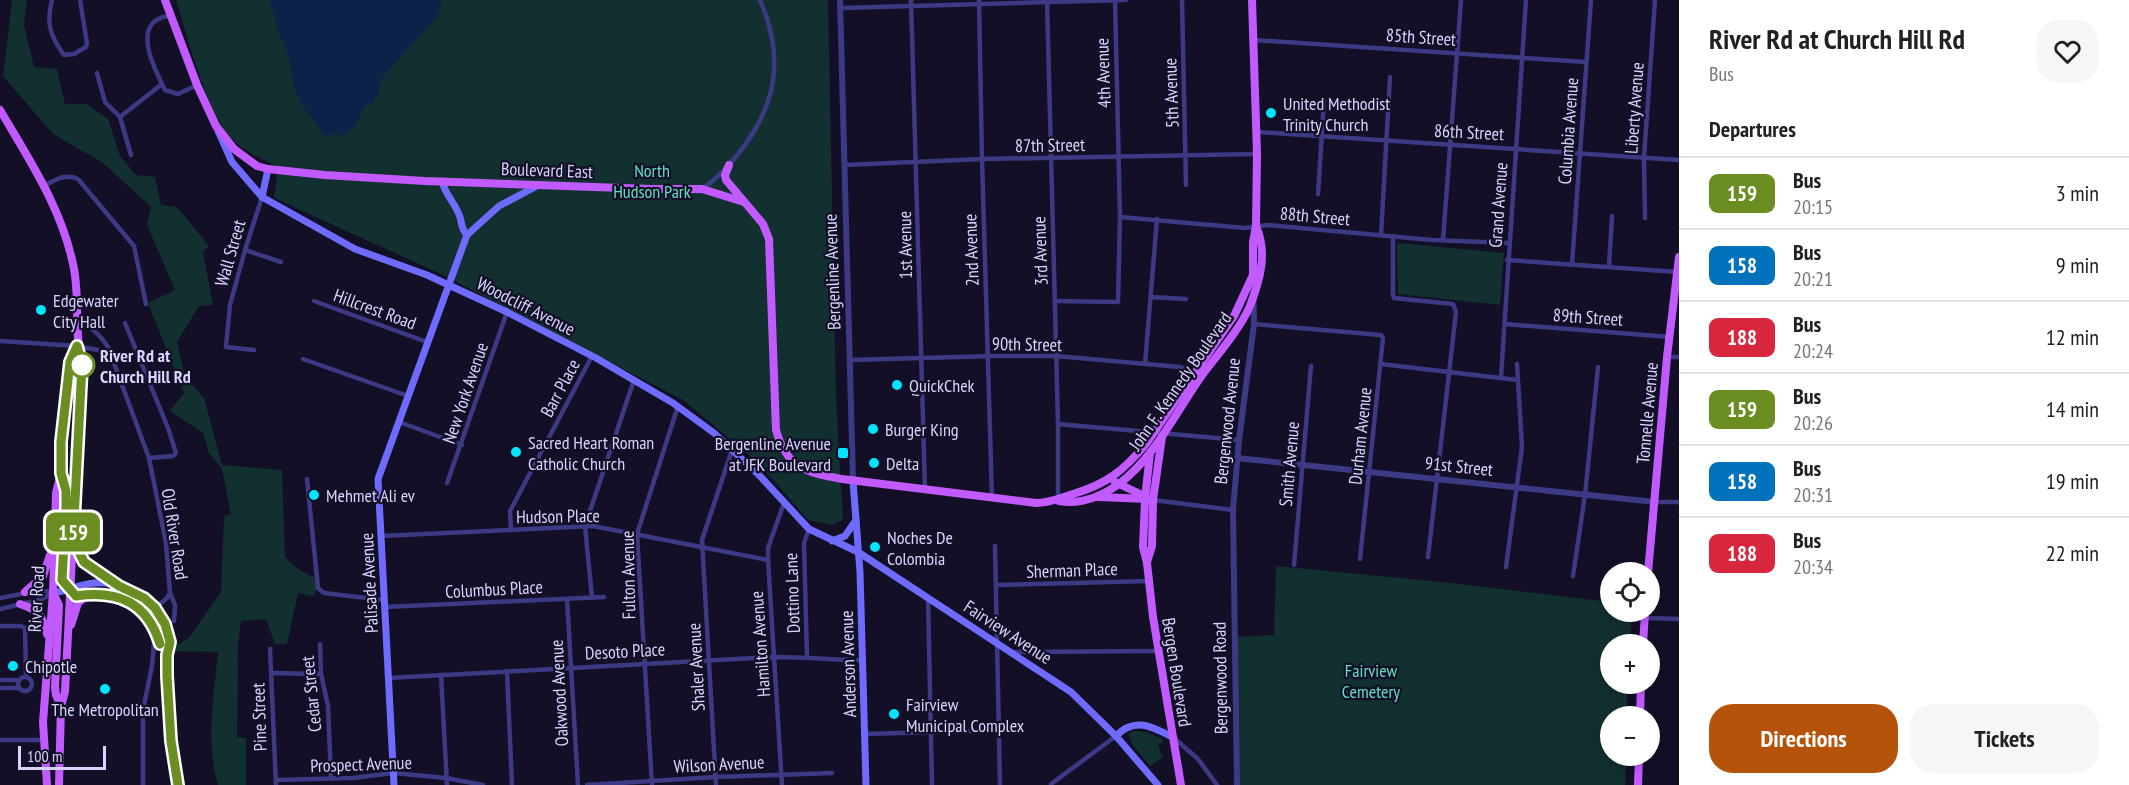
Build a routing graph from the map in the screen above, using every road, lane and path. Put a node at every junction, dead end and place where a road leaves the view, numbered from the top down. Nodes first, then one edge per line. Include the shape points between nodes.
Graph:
1 (52, 0) edge
2 (80, 0) edge
3 (165, 0) edge
4 (759, 0) edge
5 (840, 0) edge
6 (1114, 0) edge
7 (1126, 0) edge
8 (1182, 0) edge
9 (1252, 0) edge
10 (1461, 0) edge
11 (1526, 0) edge
12 (1591, 0) edge
13 (1654, 0) edge
14 (1047, 1) edge
15 (979, 2) edge
16 (911, 3) edge
17 (841, 8) junction
18 (170, 15) junction
19 (1254, 40) junction
20 (1457, 53) junction
21 (1522, 57) junction
22 (1586, 62) junction
23 (97, 73) dead end
24 (1390, 77) dead end
25 (162, 84) junction
26 (197, 85) junction
27 (1324, 101) dead end
28 (0, 110) edge
29 (120, 117) junction
30 (216, 126) junction
31 (1257, 132) junction
32 (1322, 135) junction
33 (1387, 141) junction
34 (1451, 145) junction
35 (1515, 148) junction
36 (1580, 153) junction
37 (1186, 154) junction
38 (1257, 154) junction
39 (131, 155) dead end
40 (1119, 157) junction
41 (1644, 158) junction
42 (982, 159) junction
43 (1051, 159) junction
44 (1679, 160) edge
45 (916, 162) junction
46 (729, 165) junction
47 (844, 165) junction
48 (268, 169) junction
49 (442, 181) junction
50 (540, 185) junction
51 (1186, 185) dead end
52 (44, 186) junction
53 (702, 189) junction
54 (1318, 194) dead end
55 (262, 196) junction
56 (745, 202) junction
57 (1612, 216) dead end
58 (1120, 217) junction
59 (1645, 218) dead end
60 (1157, 219) junction
61 (1256, 226) junction
62 (467, 235) junction
63 (1381, 235) junction
64 (1393, 236) junction
65 (1443, 240) junction
66 (1509, 243) junction
67 (245, 250) junction
68 (1679, 257) edge
69 (1507, 260) junction
70 (281, 262) dead end
71 (1572, 264) junction
72 (1609, 266) junction
73 (1678, 272) edge
74 (1252, 274) junction
75 (448, 284) junction
76 (1254, 294) junction
77 (1151, 297) junction
78 (1186, 299) dead end
79 (314, 302) dead end
80 (1055, 302) junction
81 (146, 304) dead end
82 (507, 312) junction
83 (78, 322) junction
84 (125, 323) dead end
85 (1254, 324) junction
86 (1504, 324) junction
87 (1670, 337) junction
88 (0, 341) edge
89 (427, 342) junction
90 (77, 346) junction
91 (254, 350) dead end
92 (592, 356) junction
93 (989, 356) junction
94 (1056, 356) junction
95 (1667, 357) junction
96 (1679, 357) edge
97 (921, 358) junction
98 (303, 359) dead end
99 (849, 360) junction
100 (112, 361) junction
101 (1145, 364) junction
102 (1381, 364) junction
103 (1517, 364) dead end
104 (1311, 366) dead end
105 (1598, 367) dead end
106 (1449, 371) junction
107 (1199, 374) junction
108 (1501, 377) junction
109 (634, 380) junction
110 (1517, 380) junction
111 (408, 396) junction
112 (678, 406) junction
113 (399, 422) junction
114 (1058, 424) junction
115 (1158, 434) junction
116 (1239, 440) junction
117 (462, 445) junction
118 (732, 450) junction
119 (1151, 450) junction
120 (149, 458) junction
121 (1237, 458) junction
122 (1303, 464) junction
123 (1370, 471) junction
124 (61, 473) junction
125 (307, 479) dead end
126 (1110, 479) junction
127 (1437, 479) junction
128 (853, 481) junction
129 (447, 483) dead end
130 (1119, 484) junction
131 (1518, 487) junction
132 (925, 490) junction
133 (1585, 495) junction
134 (1096, 497) junction
135 (992, 498) junction
136 (1149, 499) junction
137 (1058, 501) junction
138 (1655, 502) junction
139 (1679, 502) edge
140 (784, 503) junction
141 (1233, 510) junction
142 (856, 520) junction
143 (585, 526) junction
144 (809, 529) junction
145 (511, 530) junction
146 (637, 534) junction
147 (818, 535) joint
148 (381, 536) junction
149 (54, 539) junction
150 (73, 540) junction
151 (832, 541) junction
152 (857, 542) joint
153 (995, 546) dead end
154 (702, 547) junction
155 (858, 552) junction
156 (1428, 557) dead end
157 (1360, 559) dead end
158 (768, 560) junction
159 (1649, 562) edge
160 (1294, 565) dead end
161 (1506, 567) dead end
162 (1233, 570) joint
163 (1573, 576) dead end
164 (1149, 581) junction
165 (996, 585) junction
166 (119, 586) junction
167 (70, 590) junction
168 (25, 592) junction
169 (53, 593) junction
170 (170, 593) junction
171 (89, 594) junction
172 (604, 597) dead end
173 (0, 598) edge
174 (592, 598) junction
175 (928, 598) junction
176 (567, 599) junction
177 (20, 604) junction
178 (385, 604) junction
179 (155, 608) junction
180 (0, 609) edge
181 (1660, 617) edge
182 (1679, 619) edge
183 (174, 621) dead end
184 (0, 626) edge
185 (155, 629) junction
186 (49, 641) junction
187 (67, 641) junction
188 (998, 643) junction
189 (320, 644) dead end
190 (270, 649) dead end
191 (1160, 651) junction
192 (1011, 652) junction
193 (167, 655) junction
194 (775, 657) junction
195 (807, 657) junction
196 (710, 660) junction
197 (862, 660) junction
198 (645, 664) junction
199 (572, 668) junction
200 (507, 671) junction
201 (271, 674) junction
202 (321, 674) junction
203 (441, 675) junction
204 (26, 677) junction
205 (388, 678) junction
206 (0, 680) edge
207 (19, 680) junction
208 (0, 688) edge
209 (19, 688) junction
210 (61, 706) junction
211 (1000, 730) junction
212 (931, 732) junction
213 (865, 734) junction
214 (1116, 736) junction
215 (1172, 737) junction
216 (0, 740) edge
217 (43, 740) junction
218 (1639, 766) edge
219 (831, 773) dead end
220 (393, 774) junction
221 (782, 774) junction
222 (716, 777) junction
223 (331, 778) junction
224 (446, 778) junction
225 (321, 779) junction
226 (276, 782) edge
227 (651, 783) edge
228 (608, 784) edge
229 (1051, 784) edge
230 (47, 785) edge
231 (59, 785) edge
232 (143, 785) edge
233 (178, 785) edge
234 (321, 785) edge
235 (394, 785) edge
236 (447, 785) edge
237 (483, 785) edge
238 (512, 785) edge
239 (578, 785) edge
240 (587, 785) edge
241 (716, 785) edge
242 (782, 785) edge
243 (866, 785) edge
244 (932, 785) edge
245 (1000, 785) edge
246 (1158, 785) edge
247 (1181, 785) edge
248 (1217, 785) edge
249 (1237, 785) edge
250 (1638, 785) edge

1 - 2 street via 48,22 64,55 86,47
3 - 18 main road, Boulevard East
4 - 46 street via 771,36 774,83 760,123
5 - 17 street, Bergenline Avenue
6 - 7 street
6 - 14 street
6 - 40 street, 4th Avenue
8 - 37 street, 5th Avenue
9 - 19 main road, John F. Kennedy Boulevard
10 - 20 street
11 - 21 street, Grand Avenue
12 - 22 street, Columbia Avenue
13 - 41 street, Liberty Avenue
14 - 15 street
14 - 43 street, 3rd Avenue
15 - 16 street
15 - 42 street, 2nd Avenue
16 - 17 street
16 - 45 street, 1st Avenue
17 - 47 street, Bergenline Avenue
18 - 25 street via 154,21 146,39
18 - 26 main road, Boulevard East
19 - 20 street, 85th Street
19 - 31 main road, John F. Kennedy Boulevard
20 - 21 street, 85th Street
20 - 34 street
21 - 22 street, 85th Street
21 - 35 street, Grand Avenue
22 - 36 street, Columbia Avenue
23 - 29 street via 105,102
24 - 33 street
25 - 26 street via 165,90 178,94
25 - 29 street
26 - 30 main road, Boulevard East
27 - 32 street
28 - 52 main road, River Road
29 - 39 street
30 - 48 main road, Boulevard East via 234,149
30 - 55 main road, Woodcliff Avenue via 232,162
31 - 32 street, 86th Street
31 - 38 main road, John F. Kennedy Boulevard
32 - 33 street, 86th Street
32 - 54 street
33 - 34 street, 86th Street
33 - 63 street
34 - 35 street, 86th Street
34 - 65 street
35 - 36 street, 86th Street
35 - 66 street, Grand Avenue
36 - 41 street, 86th Street
36 - 71 street, Columbia Avenue
37 - 38 street, 87th Street
37 - 40 street, 87th Street
37 - 51 street, 5th Avenue
38 - 61 main road, John F. Kennedy Boulevard
40 - 43 street, 87th Street
40 - 58 street, 4th Avenue
41 - 44 street, 86th Street
41 - 59 street, Liberty Avenue
42 - 43 street, 87th Street
42 - 45 street, 87th Street
42 - 93 street, 2nd Avenue
43 - 80 street, 3rd Avenue
45 - 47 street, 87th Street
45 - 97 street, 1st Avenue
46 - 53 street
46 - 56 main road via 726,180
47 - 99 street, Bergenline Avenue
48 - 49 main road, Boulevard East
48 - 55 main road, Wall Street
49 - 50 main road, Boulevard East
49 - 62 main road
50 - 53 main road, Boulevard East
50 - 62 main road via 499,206
52 - 81 street via 60,178 78,179 134,246
52 - 83 main road, River Road via 60,220 74,268
53 - 56 main road, Boulevard East
55 - 67 street, Wall Street
55 - 75 main road, Woodcliff Avenue via 355,249
56 - 128 main road via 764,224 769,239 776,430 780,443 800,468
57 - 72 street
58 - 60 street, 88th Street
58 - 80 street via 1118,302
60 - 61 street, 88th Street
60 - 77 street
61 - 63 street, 88th Street
61 - 74 main road, John F. Kennedy Boulevard
61 - 76 main road, John F. Kennedy Boulevard via 1262,249 1261,272
62 - 75 main road, Palisade Avenue
63 - 64 street, 88th Street
64 - 65 street, 88th Street
64 - 106 street via 1394,298 1452,304 1456,312
65 - 66 street, 88th Street
66 - 69 street, Grand Avenue
67 - 70 street
67 - 91 street, Wall Street via 230,305 226,347
68 - 73 main road, Tonnelle Avenue
69 - 71 street
69 - 86 street, Grand Avenue
71 - 72 street
72 - 73 street
73 - 87 main road, Tonnelle Avenue
74 - 76 street, Bergenwood Avenue
74 - 107 main road, John F. Kennedy Boulevard via 1241,304
75 - 82 main road, Woodcliff Avenue
75 - 89 main road, Palisade Avenue
76 - 85 street, Bergenwood Avenue
76 - 107 main road, John F. Kennedy Boulevard via 1242,320
77 - 78 street
77 - 101 street
79 - 89 street, Hillcrest Road
80 - 94 street, 3rd Avenue
82 - 92 main road, Woodcliff Avenue
82 - 117 street, New York Avenue
83 - 90 main road, River Road
83 - 100 street via 98,333
84 - 120 street via 176,453
85 - 102 street, Durham Avenue via 1381,335
85 - 116 street, Bergenwood Avenue
86 - 87 street, 89th Street
86 - 108 street, Grand Avenue
87 - 95 main road, Tonnelle Avenue
88 - 90 street
89 - 111 main road, Palisade Avenue
90 - 100 street via 103,351
90 - 124 main road, River Road via 70,362
90 - 150 main road, River Road via 82,365
92 - 109 main road, Woodcliff Avenue
92 - 145 street, Barr Place via 510,511
93 - 94 street, 90th Street
93 - 97 street, 90th Street
93 - 135 street, 2nd Avenue
94 - 101 street, 90th Street
94 - 114 street, 3rd Avenue
95 - 96 street
95 - 138 main road, Tonnelle Avenue
97 - 99 street, 90th Street
97 - 132 street, 1st Avenue
98 - 111 street
99 - 128 street, Bergenline Avenue
100 - 120 street
101 - 107 street, 90th Street via 1180,367
102 - 106 street
102 - 123 street, Durham Avenue
103 - 110 street
104 - 122 street, Smith Avenue
105 - 133 street
106 - 108 street
106 - 127 street
107 - 115 main road, John F. Kennedy Boulevard
108 - 110 street
109 - 112 main road, Woodcliff Avenue
109 - 143 street
110 - 131 street via 1522,447
111 - 113 main road, Palisade Avenue
112 - 118 main road, Woodcliff Avenue
112 - 146 street, Fulton Avenue
113 - 117 street
113 - 148 main road, Palisade Avenue via 378,478
114 - 115 street
114 - 137 street, 3rd Avenue
115 - 116 street
115 - 119 main road, John F. Kennedy Boulevard
115 - 126 main road, John F. Kennedy Boulevard
115 - 136 main road, Bergen Boulevard
116 - 121 street, Bergenwood Avenue
117 - 129 street, New York Avenue
118 - 140 main road, Woodcliff Avenue
118 - 154 street, Shaler Avenue
119 - 130 main road, John F. Kennedy Boulevard
119 - 136 main road, Bergen Boulevard
120 - 170 street, Old River Road via 166,543
121 - 122 street, 91st Street
121 - 141 street, Bergenwood Avenue
122 - 123 street, 91st Street
122 - 160 street, Smith Avenue
123 - 127 street, 91st Street
123 - 157 street, Durham Avenue
124 - 149 main road, River Road
124 - 167 main road via 66,491 61,576
125 - 178 street, Columbus Place via 317,584 321,591
126 - 130 main road
126 - 137 main road, John F. Kennedy Boulevard
127 - 131 street, 91st Street
127 - 156 street
128 - 132 main road, John F. Kennedy Boulevard
128 - 142 main road, Bergenline Avenue
130 - 134 main road, John F. Kennedy Boulevard
130 - 136 main road
131 - 133 street, 91st Street
131 - 161 street
132 - 135 main road, John F. Kennedy Boulevard
133 - 138 street, 91st Street
133 - 163 street
134 - 136 main road
134 - 137 main road, John F. Kennedy Boulevard via 1069,503
135 - 137 main road, John F. Kennedy Boulevard
136 - 141 street
136 - 164 main road, Bergen Boulevard via 1143,547
138 - 139 street, 91st Street
138 - 159 main road, Tonnelle Avenue
140 - 144 main road, Woodcliff Avenue
140 - 158 street, Hamilton Avenue via 768,548
141 - 162 street, Bergenwood Avenue
142 - 151 main road via 845,536
142 - 152 main road, Bergenline Avenue
143 - 145 street, Hudson Place
143 - 146 street, Hudson Place
143 - 174 street
144 - 147 main road, Woodcliff Avenue
144 - 195 street, Dottino Lane via 804,543
145 - 148 street, Hudson Place
146 - 154 street, Hudson Place
146 - 198 street, Fulton Avenue
147 - 151 main road, Fairview Avenue
148 - 178 main road, Palisade Avenue
149 - 168 main road via 44,576
149 - 169 main road, River Road
150 - 166 main road via 84,562
150 - 167 main road, River Road
151 - 155 main road, Fairview Avenue
152 - 155 main road, Anderson Avenue
153 - 165 street
154 - 158 street, Hudson Place
154 - 196 street, Shaler Avenue
155 - 175 main road, Fairview Avenue
155 - 197 main road, Anderson Avenue
158 - 194 street, Hamilton Avenue
162 - 249 street, Bergenwood Road
164 - 165 street, Sherman Place
164 - 191 main road, Bergen Boulevard
165 - 188 street
166 - 167 main road via 95,583
166 - 179 main road
167 - 169 main road
167 - 171 main road via 76,596
167 - 187 main road, River Road
168 - 169 street
168 - 173 street
169 - 177 street
169 - 186 main road, River Road
169 - 210 main road via 59,605 55,687
170 - 179 street, Old River Road
170 - 183 street via 175,605
171 - 185 main road via 127,601 146,615
171 - 187 main road via 78,603
172 - 174 street, Columbus Place
174 - 176 street, Columbus Place
175 - 188 main road, Fairview Avenue
175 - 212 street
176 - 178 street, Columbus Place
176 - 199 street, Oakwood Avenue
177 - 180 street
177 - 186 main road via 38,612
178 - 205 main road, Palisade Avenue
179 - 193 main road via 170,642
181 - 182 street
184 - 204 street via 25,628
185 - 193 main road
185 - 232 street via 143,710
186 - 217 main road, River Road
187 - 210 main road, River Road
188 - 192 main road, Fairview Avenue
188 - 211 street
189 - 202 street, Cedar Street
190 - 201 street, Pine Street
191 - 192 street
191 - 215 main road, Bergen Boulevard
192 - 214 main road, Fairview Avenue via 1071,692
193 - 233 main road via 171,741
194 - 195 street, Desoto Place
194 - 196 street, Desoto Place
194 - 221 street, Hamilton Avenue
195 - 197 street, Desoto Place
196 - 198 street, Desoto Place
196 - 222 street, Shaler Avenue
197 - 213 main road, Anderson Avenue
198 - 199 street, Desoto Place
198 - 227 street, Fulton Avenue
199 - 200 street, Desoto Place
199 - 239 street, Oakwood Avenue
200 - 203 street, Desoto Place
200 - 238 street
201 - 202 street
201 - 226 street, Pine Street
202 - 223 street, Cedar Street via 328,706
203 - 205 street, Desoto Place
203 - 224 street
204 - 207 street
204 - 209 street via 32,682 31,687 26,691
205 - 220 main road, Palisade Avenue
206 - 207 street
207 - 209 street
208 - 209 street
210 - 231 main road, River Road
211 - 212 street
211 - 245 street
212 - 213 street
212 - 244 street
213 - 243 main road, Anderson Avenue
214 - 215 main road via 1128,726 1139,724
214 - 229 street
214 - 246 main road, Fairview Avenue
215 - 247 main road, Bergen Boulevard
215 - 248 street via 1198,759
216 - 217 street
217 - 230 main road, River Road
218 - 250 main road
219 - 221 street, Wilson Avenue
220 - 223 street, Prospect Avenue
220 - 224 street, Prospect Avenue
220 - 235 main road, Palisade Avenue
221 - 222 street, Wilson Avenue
221 - 242 street, Hamilton Avenue
222 - 227 street, Wilson Avenue
222 - 241 street, Shaler Avenue
223 - 225 street, Prospect Avenue
224 - 236 street
224 - 237 street, Prospect Avenue
225 - 226 street, Prospect Avenue
225 - 234 street
227 - 228 street, Wilson Avenue
228 - 240 street

